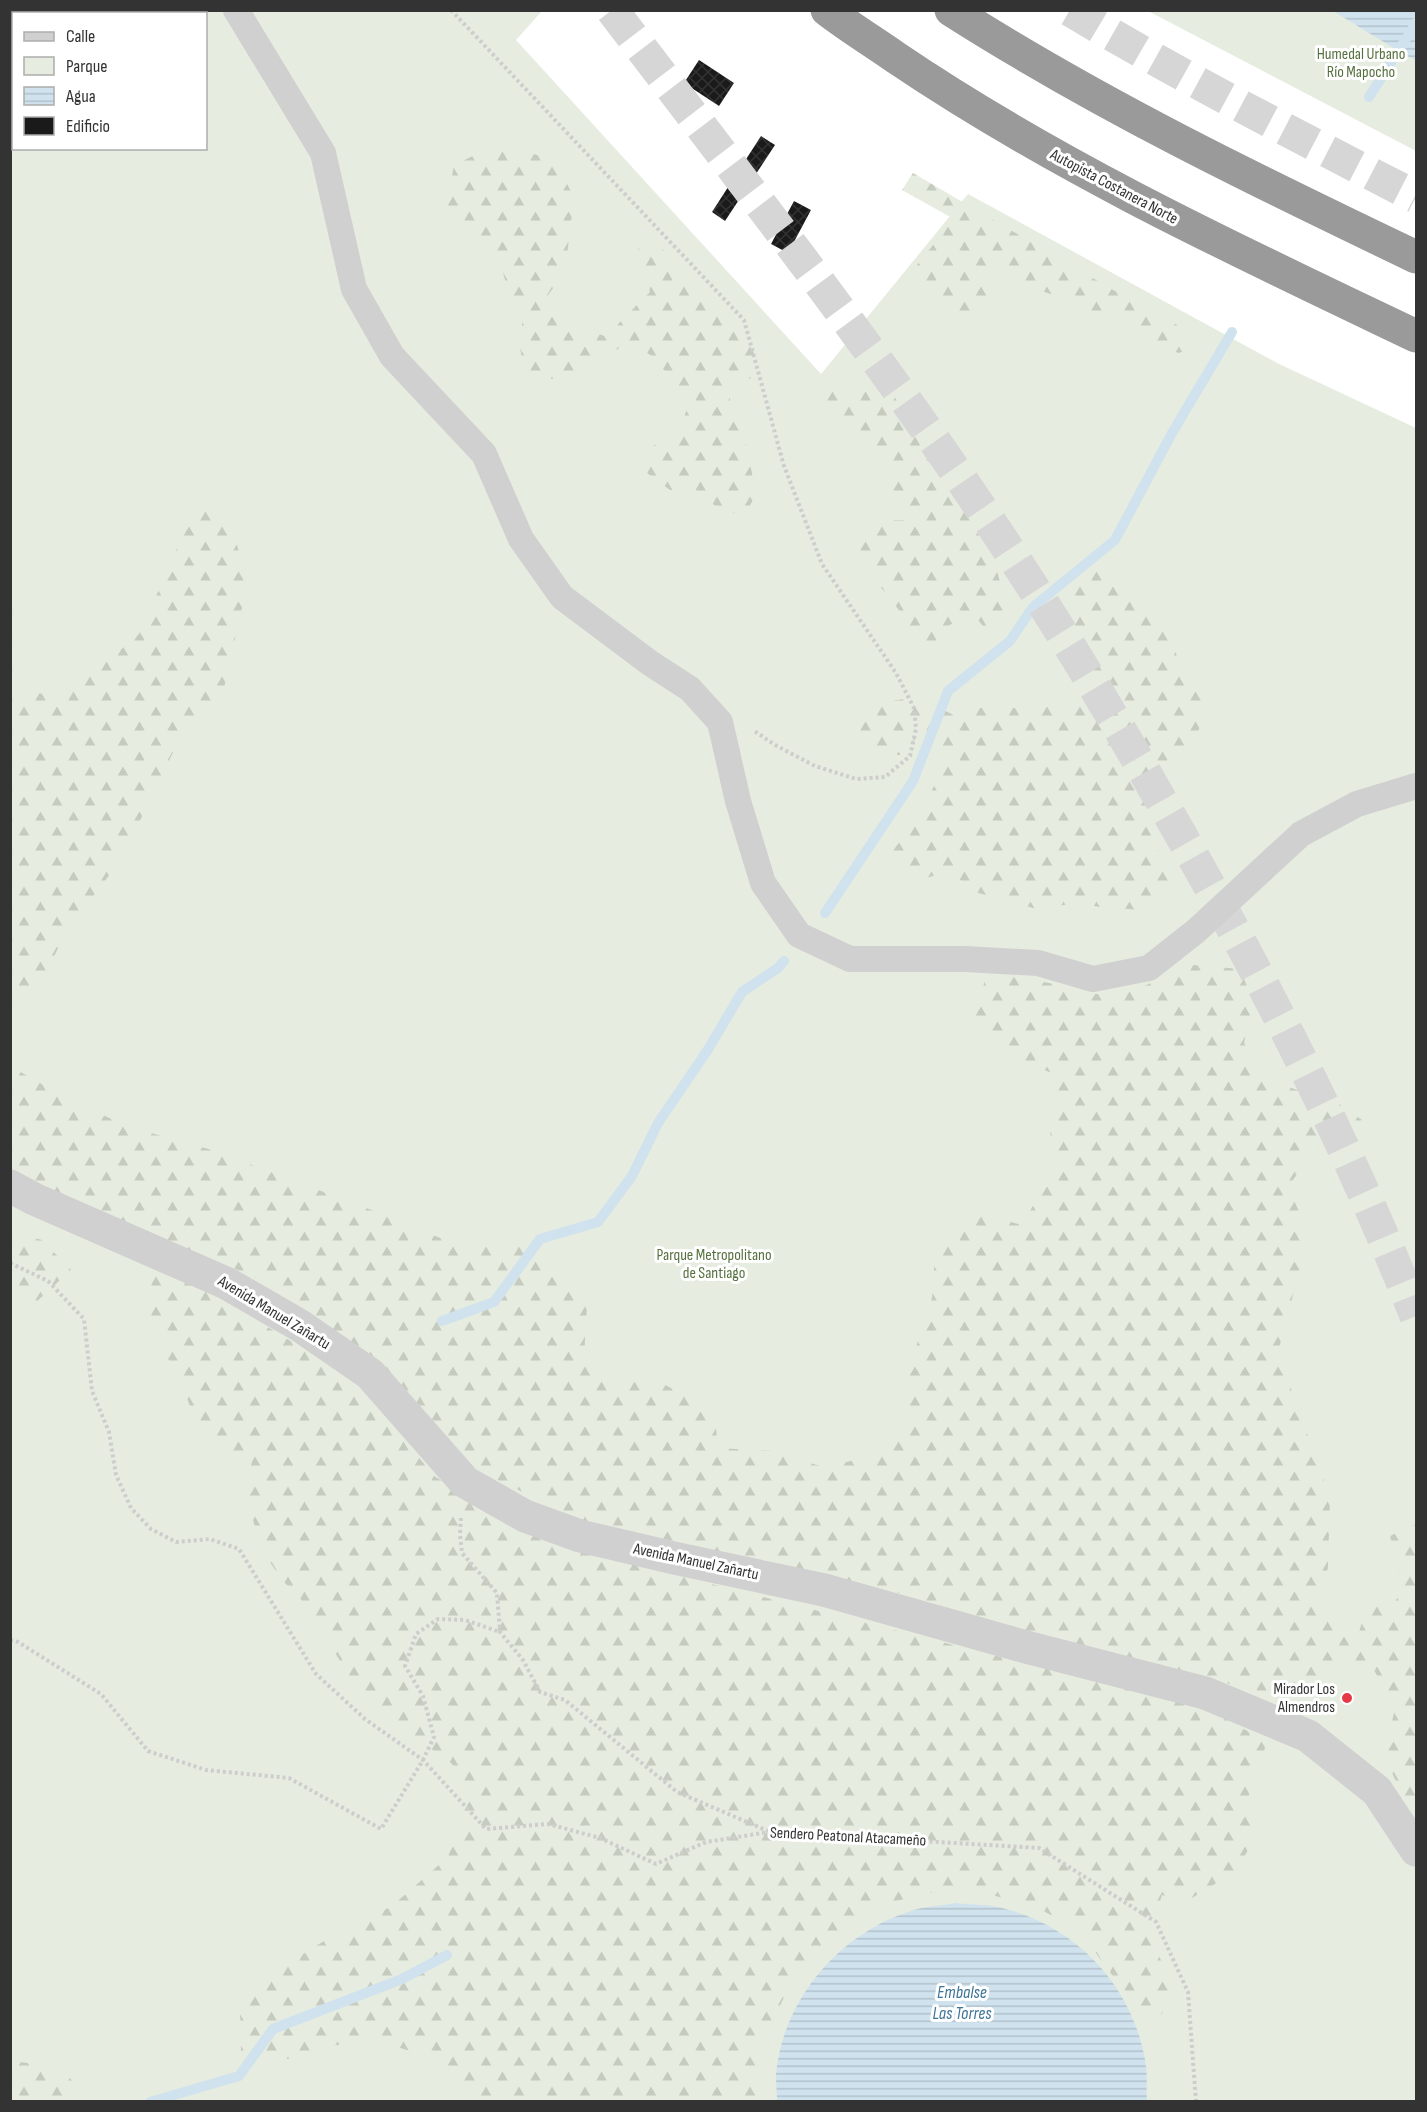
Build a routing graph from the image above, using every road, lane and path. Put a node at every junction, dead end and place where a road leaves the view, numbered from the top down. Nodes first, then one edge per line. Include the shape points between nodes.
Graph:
1 (236, 10) edge
2 (451, 10) edge
3 (827, 10) edge
4 (951, 10) edge
5 (1416, 257) edge
6 (1416, 336) edge
7 (747, 727) dead end
8 (1416, 786) edge
9 (10, 1186) edge
10 (10, 1263) edge
11 (465, 1482) junction
12 (500, 1632) junction
13 (10, 1640) edge
14 (423, 1760) junction
15 (769, 1832) junction
16 (1416, 1850) edge
17 (1196, 2102) edge

1 - 8 street via 323,153 354,289 392,356 484,454 521,539 562,597 690,689 720,722 763,883 799,935 849,959 965,958 1038,963 1093,979 1149,968 1197,931 1301,834 1357,804
2 - 7 path via 744,320 784,466 822,564 896,673 914,708 916,729 910,756 885,777 856,779 815,766
3 - 6 highway, Autopista Costanera Norte via 990,119 1081,171
4 - 5 highway via 1016,52 1162,132
9 - 11 street, Avenida Manuel Zañartu via 226,1282 299,1325 370,1374
10 - 14 path, Sendero Peatonal Atacameño via 48,1281 84,1319 92,1391 109,1432 116,1475 131,1508 151,1529 176,1542 210,1539 239,1550 316,1674 365,1719
11 - 12 path via 460,1518 462,1553 497,1593
11 - 16 street, Avenida Manuel Zañartu via 525,1516 580,1536 824,1590 1205,1693 1308,1736 1377,1791
12 - 14 path via 465,1620 438,1619 416,1634 405,1666 423,1696 434,1737
12 - 15 path via 523,1660 540,1692 565,1700 677,1791
13 - 14 path via 101,1694 148,1751 206,1770 289,1778 381,1829
14 - 15 path, Sendero Peatonal Atacameño via 486,1829 548,1824 600,1838 656,1864 706,1842
15 - 17 path, Sendero Peatonal Atacameño via 1040,1848 1156,1922 1188,1992

